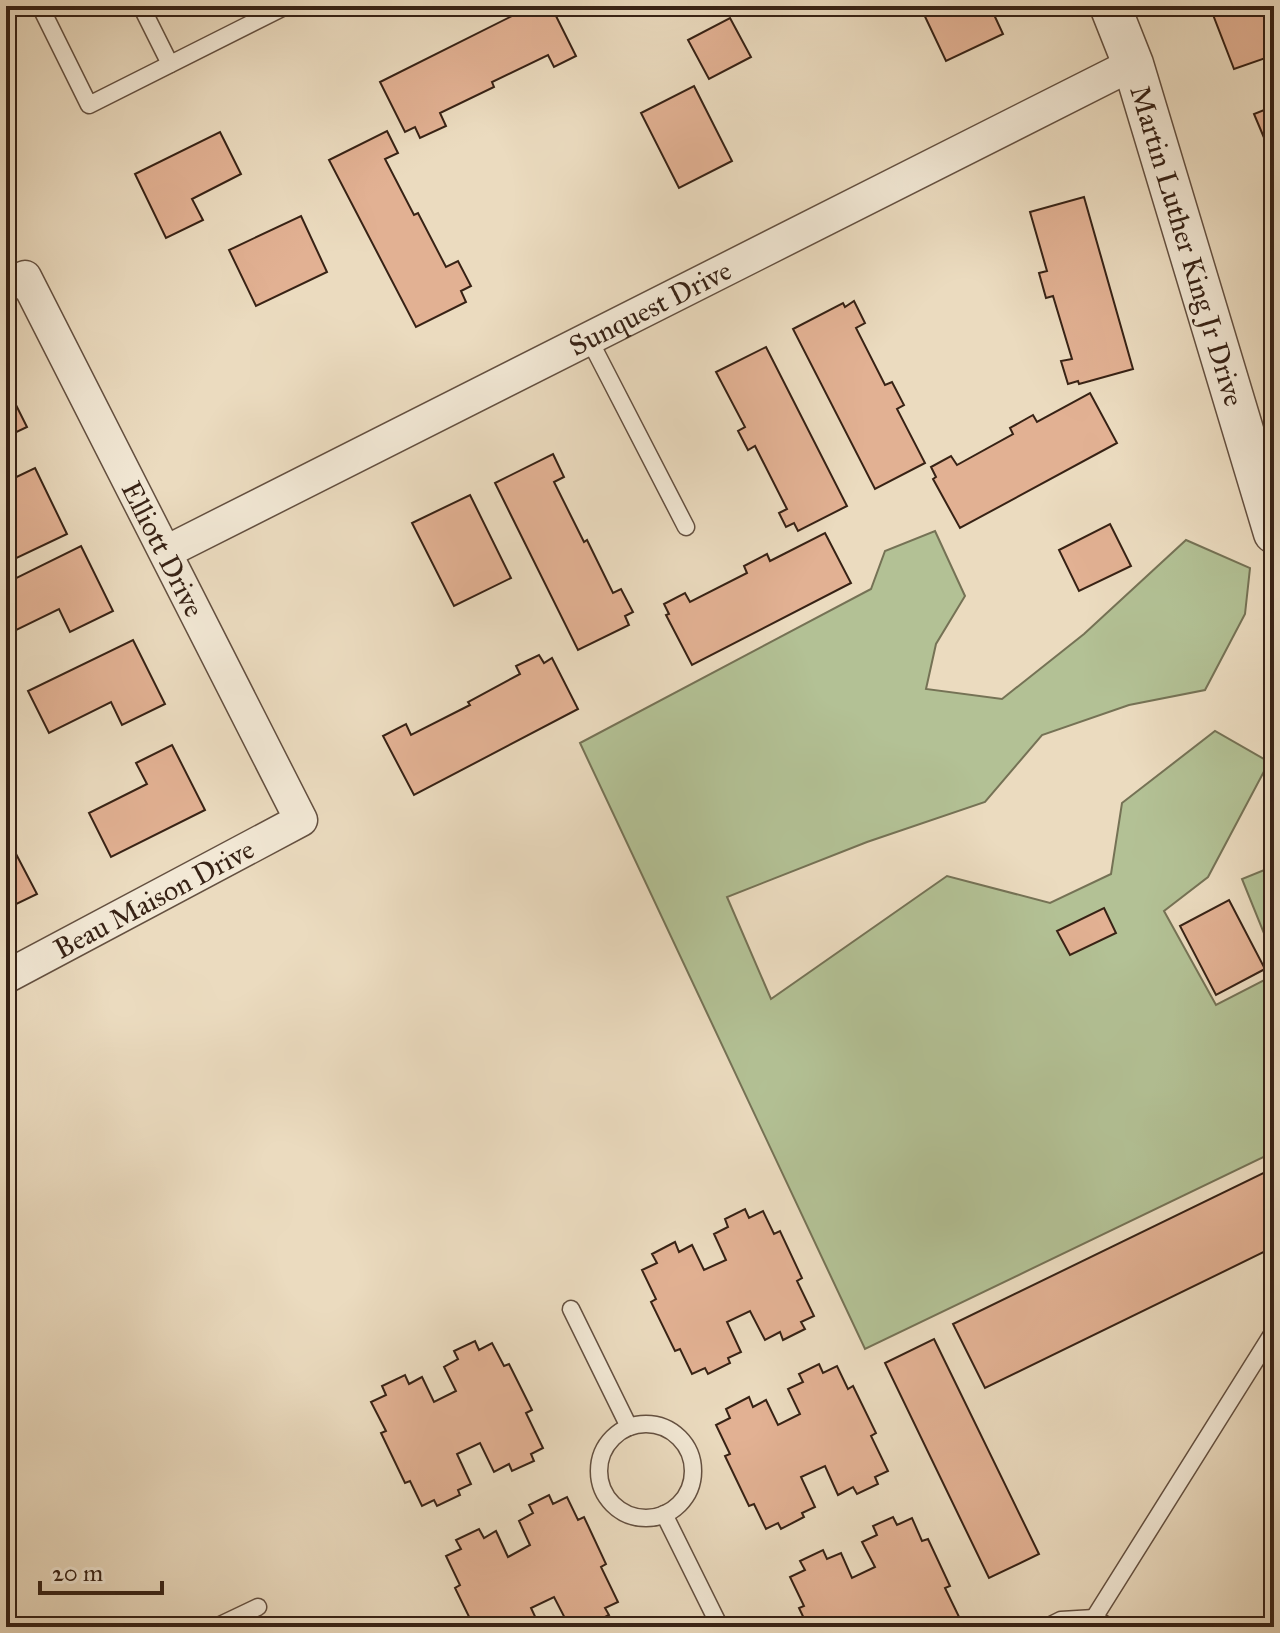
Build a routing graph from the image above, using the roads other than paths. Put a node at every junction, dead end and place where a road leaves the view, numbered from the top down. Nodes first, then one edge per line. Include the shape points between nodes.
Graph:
1 (40, 6) edge
2 (141, 6) edge
3 (286, 6) edge
4 (1110, 6) edge
5 (170, 64) junction
6 (1133, 64) junction
7 (16, 281) edge
8 (589, 339) junction
9 (686, 527) dead end
10 (1274, 533) edge
11 (166, 552) junction
12 (301, 820) joint
13 (6, 977) edge
14 (571, 1309) dead end
15 (1274, 1331) edge
16 (629, 1427) junction
17 (664, 1514) junction
18 (258, 1607) dead end
19 (1102, 1622) edge
20 (216, 1627) edge
21 (720, 1627) edge
22 (1047, 1627) edge

1 - 5 lane via 89,105
2 - 5 lane
3 - 5 lane
4 - 6 street, Martin Luther King Jr Drive
6 - 8 street, Sunquest Drive
6 - 10 street, Martin Luther King Jr Drive
7 - 11 street, Elliott Drive
8 - 9 lane
8 - 11 street, Sunquest Drive
11 - 12 street, Elliott Drive
12 - 13 street, Beau Maison Drive
14 - 16 lane
15 - 19 lane
16 - 17 lane via 661,1426 686,1446 693,1478 687,1494
16 - 17 lane via 606,1445 600,1459 602,1489 621,1511 635,1517
17 - 21 lane
18 - 20 lane
19 - 22 lane via 1061,1620

